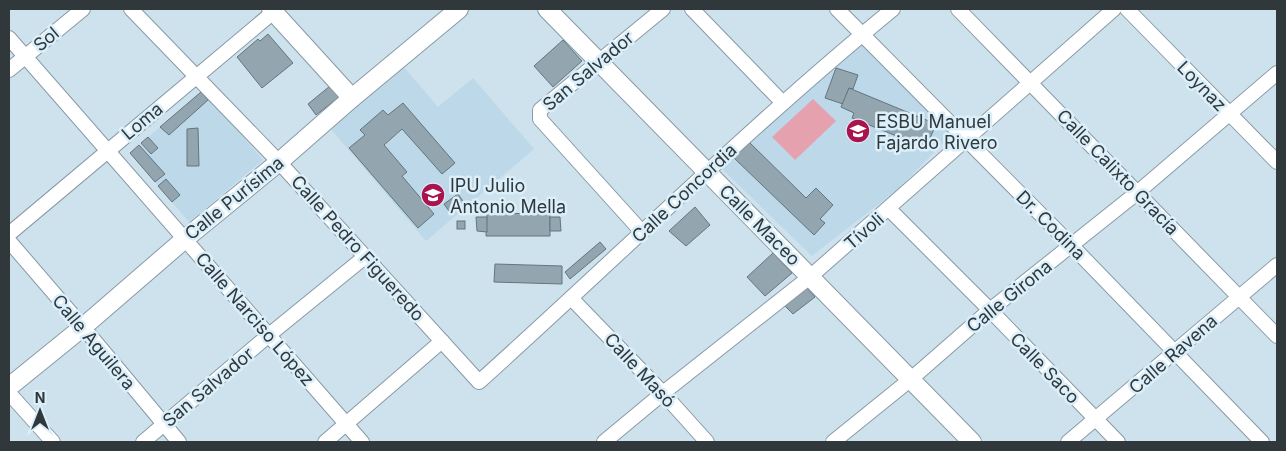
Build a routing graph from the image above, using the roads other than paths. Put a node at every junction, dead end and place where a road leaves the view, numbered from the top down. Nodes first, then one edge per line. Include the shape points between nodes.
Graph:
1 (83, 9) edge
2 (131, 9) edge
3 (459, 9) edge
4 (547, 9) edge
5 (663, 9) edge
6 (692, 9) edge
7 (837, 9) edge
8 (893, 9) edge
9 (958, 9) edge
10 (1114, 9) edge
11 (1127, 9) edge
12 (274, 10) edge
13 (862, 34) junction
14 (9, 38) edge
15 (25, 56) junction
16 (597, 62) junction
17 (9, 70) edge
18 (1277, 73) edge
19 (197, 76) junction
20 (1030, 82) junction
21 (352, 98) junction
22 (783, 103) junction
23 (1229, 113) junction
24 (967, 140) junction
25 (107, 151) junction
26 (279, 162) junction
27 (1277, 162) edge
28 (707, 172) junction
29 (1138, 192) junction
30 (888, 209) junction
31 (642, 232) junction
32 (9, 234) edge
33 (186, 238) junction
34 (9, 242) edge
35 (1071, 245) junction
36 (366, 256) junction
37 (1277, 266) edge
38 (811, 276) junction
39 (1238, 297) junction
40 (572, 298) junction
41 (990, 310) junction
42 (83, 327) junction
43 (269, 335) junction
44 (1277, 336) edge
45 (442, 340) junction
46 (1176, 353) junction
47 (912, 379) junction
48 (479, 382) joint
49 (9, 387) edge
50 (9, 393) edge
51 (663, 393) junction
52 (1096, 420) junction
53 (164, 424) junction
54 (346, 424) junction
55 (53, 442) edge
56 (144, 442) edge
57 (180, 442) edge
58 (325, 442) edge
59 (362, 442) edge
60 (604, 442) edge
61 (707, 442) edge
62 (833, 442) edge
63 (972, 442) edge
64 (1068, 442) edge
65 (1118, 442) edge
66 (1262, 442) edge

1 - 15 street, Sol
2 - 19 street, Calle Pedro Figueredo
3 - 21 street, Calle Purísima
4 - 16 street, Calle Maceo
5 - 16 street, San Salvador
6 - 22 street
7 - 13 street, Dr. Codina
8 - 13 street, Calle Concordia
9 - 20 street, Calle Calixto Gracía
10 - 20 street, Tívoli
11 - 23 street, Loynaz
12 - 19 street, Loma
12 - 21 street
13 - 22 street, Calle Concordia
13 - 24 street, Dr. Codina
14 - 15 street, Calle Narciso López
15 - 17 street, Sol
15 - 25 street, Calle Narciso López
16 - 28 street, Calle Maceo
16 - 31 street, San Salvador via 540,110 540,119
18 - 23 street, Calle Girona
19 - 25 street, Loma
19 - 26 street, Calle Pedro Figueredo
20 - 24 street, Tívoli
20 - 29 street, Calle Calixto Gracía
21 - 26 street, Calle Purísima
22 - 28 street, Calle Concordia
23 - 27 street, Loynaz
23 - 29 street, Calle Girona
24 - 30 street, Tívoli
24 - 35 street, Dr. Codina
25 - 32 street, Loma
25 - 33 street, Calle Narciso López
26 - 33 street, Calle Purísima
26 - 36 street, Calle Pedro Figueredo
28 - 31 street, Calle Concordia
28 - 38 street, Calle Maceo
29 - 35 street, Calle Girona
29 - 39 street, Calle Calixto Gracía
30 - 38 street, Tívoli
30 - 41 street, Calle Saco
31 - 40 street, Calle Concordia
33 - 42 street, Calle Purísima
33 - 43 street, Calle Narciso López
34 - 42 street, Calle Aguilera
35 - 41 street, Calle Girona
35 - 46 street, Dr. Codina
36 - 43 street, San Salvador
36 - 45 street, Calle Pedro Figueredo
37 - 39 street, Calle Ravena
38 - 47 street, Calle Maceo
38 - 51 street, Tívoli
39 - 44 street, Calle Calixto Gracía
39 - 46 street, Calle Ravena
40 - 48 street, Calle Concordia
40 - 51 street, Calle Masó
41 - 47 street, Calle Girona
41 - 52 street, Calle Saco
42 - 49 street, Calle Purísima
42 - 53 street, Calle Aguilera
43 - 53 street, San Salvador
43 - 54 street, Calle Narciso López
45 - 48 street, Calle Pedro Figueredo
45 - 54 street
46 - 52 street, Calle Ravena
46 - 66 street, Dr. Codina
47 - 62 street, Calle Girona
47 - 63 street, Calle Maceo
50 - 55 street
51 - 60 street, Tívoli
51 - 61 street, Calle Masó
52 - 64 street, Calle Ravena
52 - 65 street, Calle Saco
53 - 56 street, San Salvador
53 - 57 street, Calle Aguilera
54 - 58 street
54 - 59 street, Calle Narciso López

